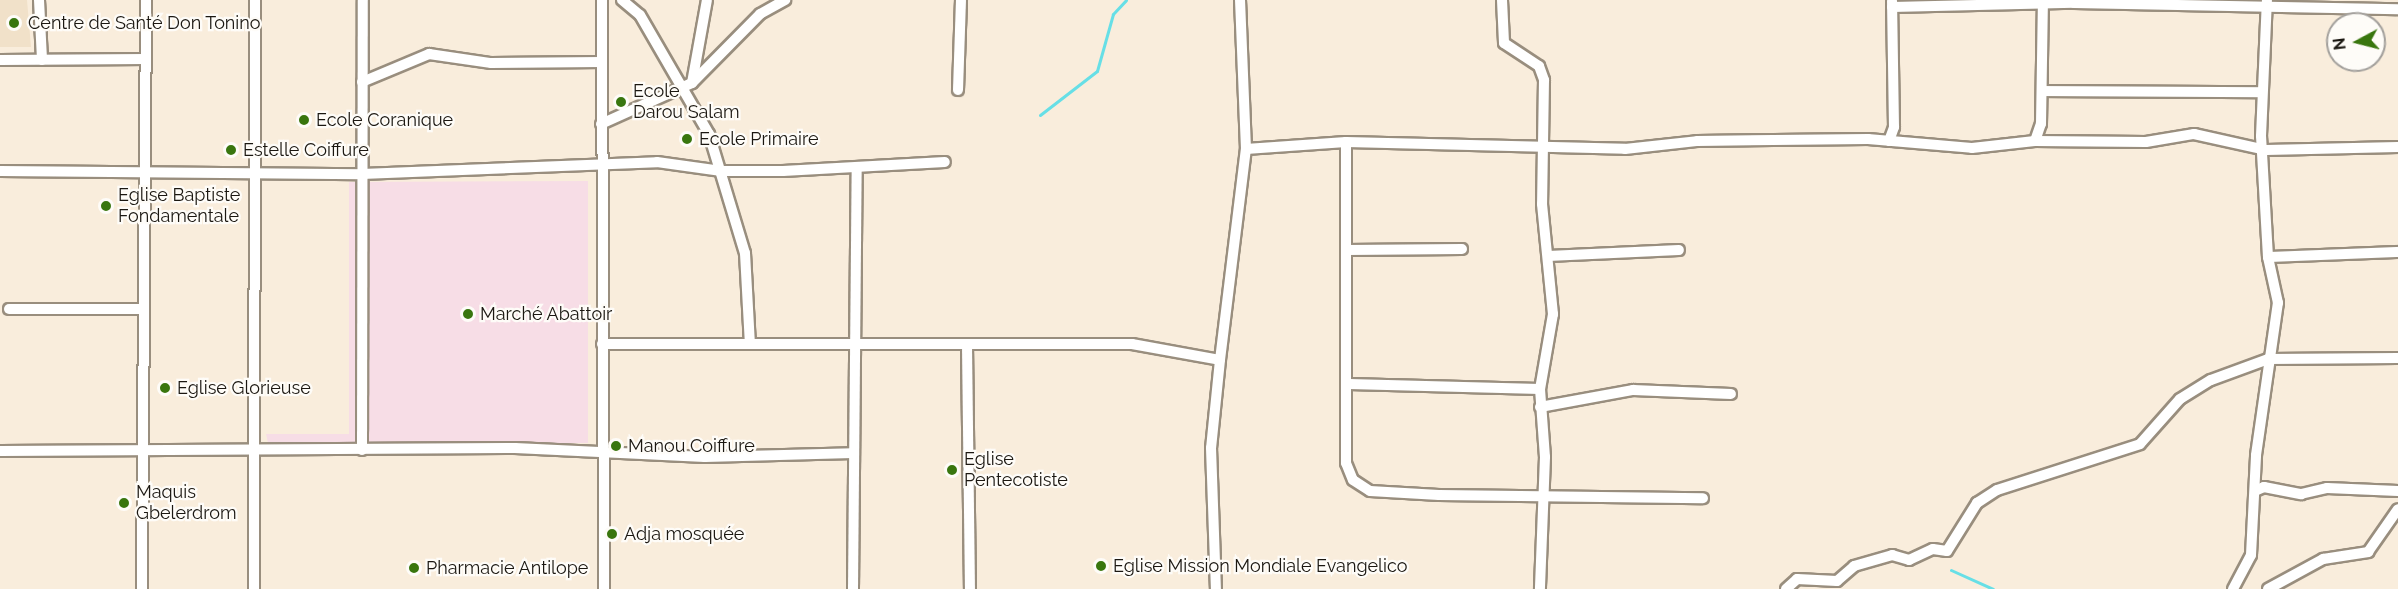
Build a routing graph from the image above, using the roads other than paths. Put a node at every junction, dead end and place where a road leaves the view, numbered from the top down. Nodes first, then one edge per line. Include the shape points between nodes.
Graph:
1 (39, 0) edge
2 (146, 0) edge
3 (255, 0) edge
4 (363, 0) edge
5 (602, 0) edge
6 (622, 0) edge
7 (707, 0) edge
8 (785, 0) edge
9 (961, 0) edge
10 (1240, 0) edge
11 (1502, 0) edge
12 (2043, 2) edge
13 (1892, 4) edge
14 (2267, 4) edge
15 (2398, 9) edge
16 (146, 59) junction
17 (0, 60) edge
18 (42, 60) junction
19 (602, 62) junction
20 (362, 82) junction
21 (688, 85) junction
22 (958, 90) dead end
23 (2042, 91) junction
24 (2261, 92) junction
25 (601, 124) junction
26 (1346, 141) junction
27 (1889, 141) junction
28 (2036, 141) junction
29 (1545, 144) junction
30 (2398, 147) edge
31 (1246, 149) junction
32 (2266, 150) junction
33 (945, 162) dead end
34 (600, 165) junction
35 (857, 167) junction
36 (0, 171) edge
37 (145, 171) junction
38 (721, 171) junction
39 (256, 172) junction
40 (362, 174) junction
41 (1462, 249) dead end
42 (1347, 250) junction
43 (1679, 250) dead end
44 (2398, 252) edge
45 (1548, 256) junction
46 (2268, 257) junction
47 (9, 309) dead end
48 (144, 309) junction
49 (602, 344) junction
50 (750, 344) junction
51 (851, 345) junction
52 (967, 346) junction
53 (2398, 358) edge
54 (2268, 359) junction
55 (1220, 360) junction
56 (1349, 384) junction
57 (1540, 389) junction
58 (1731, 394) dead end
59 (1540, 407) junction
60 (362, 450) junction
61 (0, 451) edge
62 (143, 451) junction
63 (251, 452) junction
64 (602, 453) junction
65 (853, 453) junction
66 (2398, 490) edge
67 (2255, 491) junction
68 (1542, 495) junction
69 (1703, 498) dead end
70 (2398, 509) edge
71 (142, 589) edge
72 (254, 589) edge
73 (604, 589) edge
74 (853, 589) edge
75 (970, 589) edge
76 (1216, 589) edge
77 (1540, 589) edge
78 (1786, 589) edge
79 (2233, 589) edge
80 (2268, 589) edge

1 - 18 street
2 - 16 street
3 - 39 street
4 - 20 street
5 - 19 street
6 - 21 street via 640,15
7 - 21 street
8 - 21 street via 760,14
9 - 22 street
10 - 31 street
11 - 29 street via 1504,43 1539,66 1544,80
12 - 13 street
12 - 14 street
12 - 23 street
13 - 27 street via 1894,127
14 - 15 street
14 - 24 street
16 - 18 street
16 - 37 street
17 - 18 street
19 - 20 street via 491,63 436,54
19 - 25 street
20 - 40 street
21 - 25 street
21 - 38 street
23 - 24 street
23 - 28 street
24 - 32 street
25 - 34 street
26 - 29 street
26 - 31 street
26 - 42 street
27 - 28 street via 1972,148
27 - 29 street via 1697,141 1625,149
28 - 32 street via 2146,142 2194,134
29 - 45 street via 1542,204
30 - 32 street
31 - 55 street
32 - 46 street
33 - 35 street
34 - 38 street via 657,162
34 - 40 street
34 - 49 street
35 - 38 street
35 - 51 street
36 - 37 street
37 - 39 street
37 - 48 street
38 - 50 street via 745,253
39 - 40 street
39 - 63 street
40 - 60 street
41 - 42 street
42 - 56 street
43 - 45 street
44 - 46 street
45 - 57 street via 1553,314
46 - 54 street via 2278,303
47 - 48 street
48 - 62 street
49 - 50 street
49 - 64 street
50 - 51 street
51 - 52 street
51 - 65 street
52 - 55 street via 1132,344
52 - 75 street
53 - 54 street
54 - 67 street
54 - 78 street via 2194,388 2140,444 1996,490 1977,503 1947,551 1933,549 1909,560 1892,555 1854,566 1837,581 1802,579
55 - 76 street via 1211,448
56 - 57 street
56 - 68 street via 1346,463 1362,487
57 - 59 street
58 - 59 street via 1632,390
59 - 68 street
60 - 63 street
60 - 64 street
61 - 62 street
62 - 63 street
62 - 71 street
63 - 72 street
64 - 65 street
64 - 73 street
65 - 74 street
66 - 67 street via 2327,488 2280,494 2264,487
67 - 79 street via 2251,555
68 - 69 street
68 - 77 street
70 - 80 street via 2368,552 2323,559

